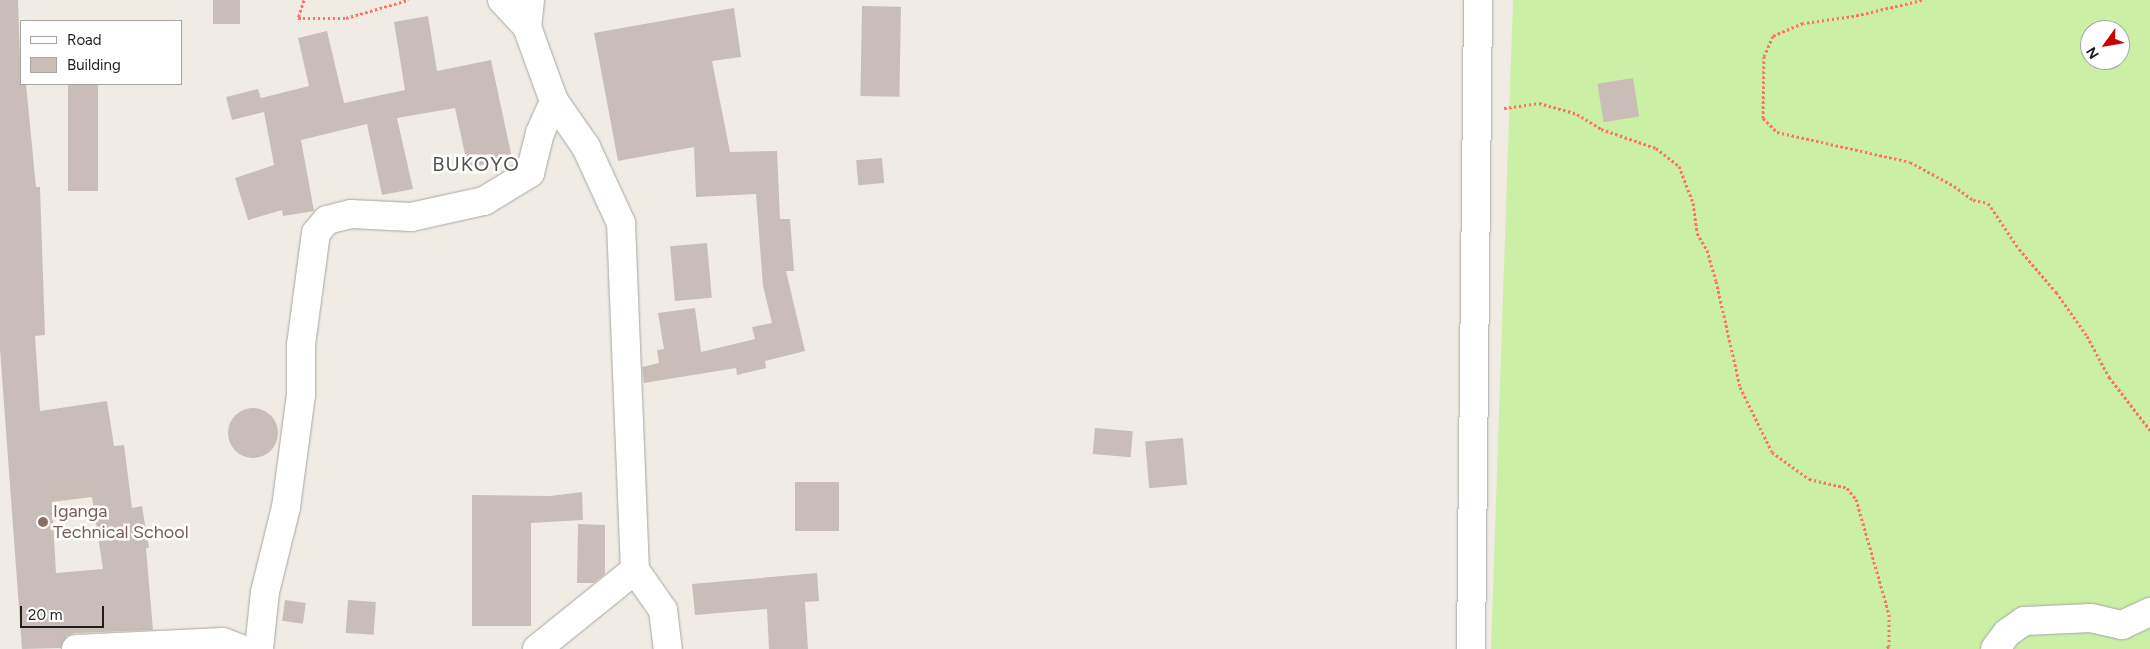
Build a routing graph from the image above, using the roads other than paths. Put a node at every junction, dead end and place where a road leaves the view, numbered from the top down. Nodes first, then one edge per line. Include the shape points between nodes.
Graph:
1 (502, 0) edge
2 (530, 0) edge
3 (1478, 0) edge
4 (527, 27) junction
5 (554, 101) junction
6 (635, 570) junction
7 (2150, 612) edge
8 (76, 649) edge
9 (240, 649) edge
10 (259, 649) edge
11 (537, 649) edge
12 (668, 649) edge
13 (1471, 649) edge
14 (1995, 649) edge

1 - 4 street
2 - 4 street
3 - 13 street
4 - 5 street
5 - 6 street via 586,147 620,223
5 - 10 street via 540,133 530,173 484,201 411,218 352,214 327,220 316,233 301,345 301,395 286,508 265,592
6 - 11 street
6 - 12 street via 664,610
7 - 14 street via 2122,625 2091,618 2024,621 2007,633
8 - 9 street via 223,642

